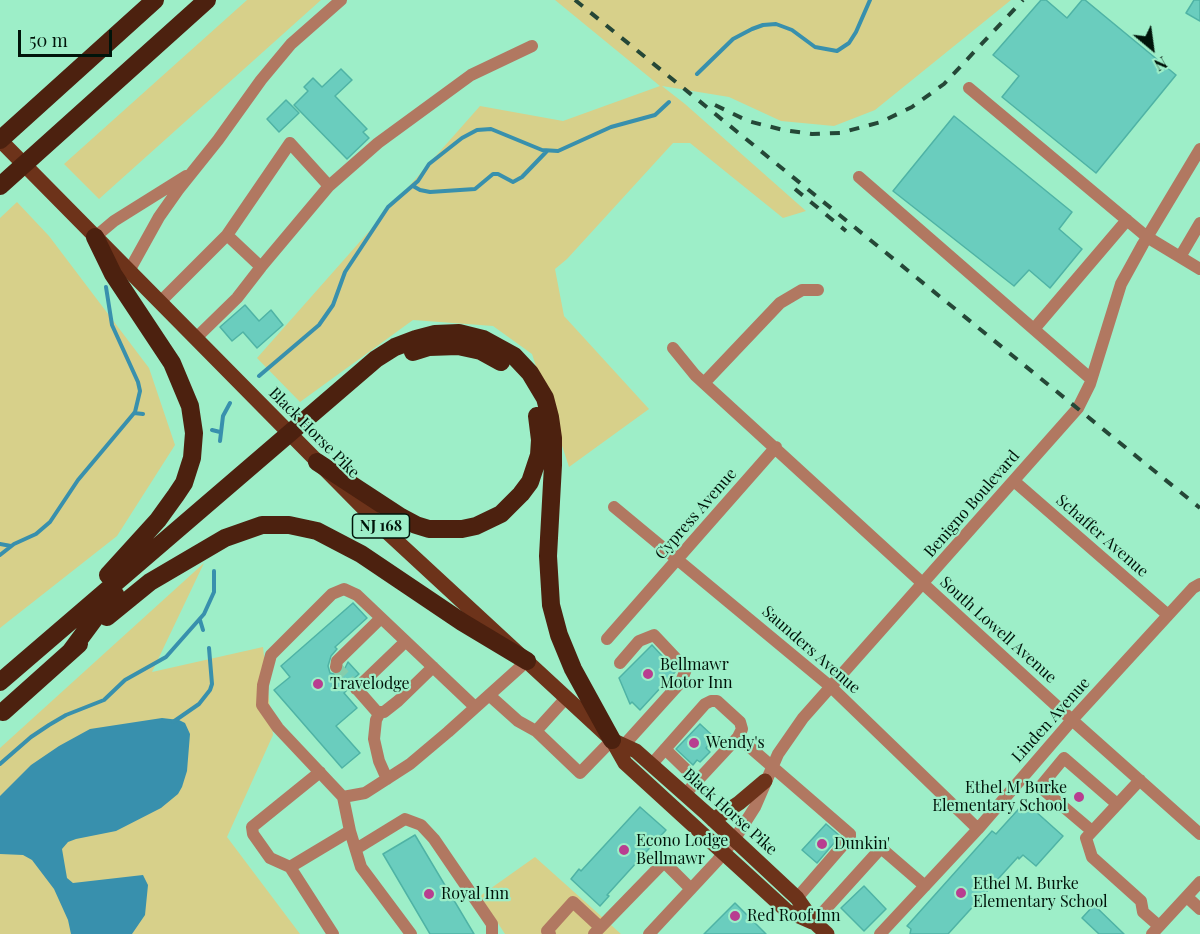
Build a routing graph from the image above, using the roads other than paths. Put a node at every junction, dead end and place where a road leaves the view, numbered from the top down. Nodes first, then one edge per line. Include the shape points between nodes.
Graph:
1 (155, 0) edge
2 (207, 0) edge
3 (341, 0) edge
4 (532, 46) dead end
5 (969, 88) dead end
6 (37, 105) junction
7 (0, 133) edge
8 (0, 140) edge
9 (1200, 149) edge
10 (189, 174) junction
11 (859, 177) dead end
12 (0, 186) edge
13 (329, 186) junction
14 (1127, 220) junction
15 (1200, 223) edge
16 (227, 235) junction
17 (95, 237) junction
18 (1147, 237) junction
19 (1180, 257) junction
20 (261, 267) junction
21 (1200, 269) edge
22 (129, 271) junction
23 (818, 290) dead end
24 (159, 302) junction
25 (1034, 329) junction
26 (196, 338) junction
27 (673, 348) dead end
28 (1091, 379) junction
29 (704, 383) junction
30 (322, 411) junction
31 (776, 447) junction
32 (264, 461) junction
33 (317, 462) junction
34 (1014, 481) junction
35 (614, 507) dead end
36 (678, 560) junction
37 (923, 584) junction
38 (1200, 584) edge
39 (1168, 615) junction
40 (381, 618) junction
41 (65, 624) junction
42 (607, 639) dead end
43 (405, 642) junction
44 (70, 652) junction
45 (527, 661) junction
46 (620, 663) dead end
47 (336, 667) dead end
48 (433, 667) junction
49 (0, 682) edge
50 (831, 687) junction
51 (489, 695) junction
52 (566, 698) junction
53 (475, 707) junction
54 (3, 712) dead end
55 (380, 712) junction
56 (1072, 720) junction
57 (536, 730) junction
58 (738, 737) junction
59 (618, 743) junction
60 (665, 749) junction
61 (651, 765) junction
62 (320, 772) junction
63 (768, 774) junction
64 (387, 779) junction
65 (698, 780) junction
66 (1140, 780) junction
67 (685, 794) junction
68 (343, 797) junction
69 (1117, 804) junction
70 (713, 820) junction
71 (978, 829) junction
72 (350, 831) junction
73 (1200, 834) edge
74 (1089, 835) junction
75 (734, 840) junction
76 (356, 849) junction
77 (724, 853) junction
78 (290, 867) junction
79 (1200, 882) edge
80 (925, 886) junction
81 (692, 889) junction
82 (1187, 897) junction
83 (797, 898) junction
84 (1200, 909) edge
85 (814, 922) junction
86 (1156, 930) edge
87 (597, 931) edge
88 (333, 934) edge
89 (411, 934) edge
90 (492, 934) edge
91 (550, 934) edge
92 (649, 934) edge
93 (827, 934) edge
94 (880, 934) edge

1 - 6 highway
2 - 12 highway
3 - 10 street via 291,44
4 - 13 street via 471,75 378,143
5 - 14 street
6 - 7 highway
6 - 8 highway
8 - 17 main road, Black Horse Pike / NJ 168
9 - 18 street, Benigno Boulevard
10 - 17 street
10 - 22 street
11 - 25 street
13 - 16 street via 290,143
13 - 20 street
14 - 18 street
14 - 25 street
15 - 19 street
16 - 20 street
16 - 24 street
17 - 22 main road, Black Horse Pike / NJ 168
17 - 41 highway via 113,274 180,380 193,419 194,447 189,471 172,502
18 - 19 street
18 - 28 street, Benigno Boulevard via 1121,284
19 - 21 street
20 - 26 street via 237,298
22 - 24 main road, Black Horse Pike / NJ 168
23 - 29 street via 802,290 780,303
24 - 26 main road, Black Horse Pike / NJ 168
25 - 28 street
26 - 33 main road, Black Horse Pike / NJ 168
27 - 29 street, South Lowell Avenue
28 - 34 street, Benigno Boulevard via 1078,408
29 - 31 street, South Lowell Avenue
30 - 32 highway
30 - 33 highway via 403,356 429,347 470,348 504,364 527,390 540,425 539,455 530,482 501,514 476,526 446,530 429,529 401,517
30 - 59 highway via 385,352 426,336 473,336 504,350 522,364 541,390 552,428 548,556 551,605 573,669
31 - 36 street, Cypress Avenue
31 - 37 street, South Lowell Avenue
32 - 41 highway
32 - 44 highway via 119,590
33 - 45 main road, Black Horse Pike / NJ 168
34 - 37 street, Benigno Boulevard
34 - 39 street, Schaffer Avenue
35 - 36 street, Saunders Avenue
36 - 42 street, Cypress Avenue
36 - 50 street, Saunders Avenue
37 - 50 street, Benigno Boulevard
37 - 56 street, South Lowell Avenue
38 - 39 street, Linden Avenue
39 - 56 street, Linden Avenue
40 - 43 street
40 - 47 street via 337,661
40 - 62 street via 357,595 344,589 332,594 272,655 262,705
41 - 49 highway
43 - 48 street
43 - 55 street via 356,689
44 - 45 highway via 150,582 225,538 275,524 317,531 361,554
44 - 54 highway
45 - 51 street
45 - 52 main road, Black Horse Pike / NJ 168
46 - 59 street via 639,641 654,635 686,669 681,682
48 - 53 street
48 - 55 street via 391,707
50 - 63 street, Benigno Boulevard via 795,728
50 - 71 street, Saunders Avenue
51 - 53 street
51 - 57 street via 518,721
52 - 57 street
52 - 59 main road, Black Horse Pike / NJ 168
53 - 64 street
55 - 64 street via 374,739
56 - 66 street, South Lowell Avenue
56 - 71 street, Linden Avenue
57 - 59 street via 580,773
58 - 60 street via 740,722 717,701 711,701
58 - 63 street
58 - 65 street
59 - 61 main road, Black Horse Pike / NJ 168 via 636,751
59 - 77 main road, Black Horse Pike / NJ 168 via 625,763
60 - 61 street
60 - 65 street
61 - 67 main road, Black Horse Pike / NJ 168
62 - 68 street
62 - 78 street via 252,827 270,858
63 - 70 main road via 739,803
63 - 75 street, Benigno Boulevard
63 - 83 street via 850,834
64 - 68 street via 365,793
65 - 67 street
66 - 69 street
66 - 73 street, South Lowell Avenue
67 - 70 main road, Black Horse Pike / NJ 168
68 - 72 street
69 - 74 street
69 - 74 street via 1064,758 1040,787
70 - 75 main road, Black Horse Pike / NJ 168
71 - 80 street, Linden Avenue
72 - 76 street
72 - 78 street
74 - 86 street via 1092,857 1141,902
75 - 77 street, Benigno Boulevard
75 - 83 main road, Black Horse Pike / NJ 168
76 - 89 street via 361,867
76 - 90 street via 405,819 422,825 492,924
77 - 81 street, Benigno Boulevard
77 - 85 main road, Black Horse Pike / NJ 168 via 788,911
78 - 88 street
79 - 82 street
80 - 85 street via 881,848
80 - 94 street, Linden Avenue
81 - 87 street via 664,862
81 - 92 street, Benigno Boulevard
82 - 84 street
82 - 86 street
83 - 85 main road, Black Horse Pike / NJ 168
85 - 93 main road, Black Horse Pike / NJ 168
87 - 91 street via 573,902 547,931

